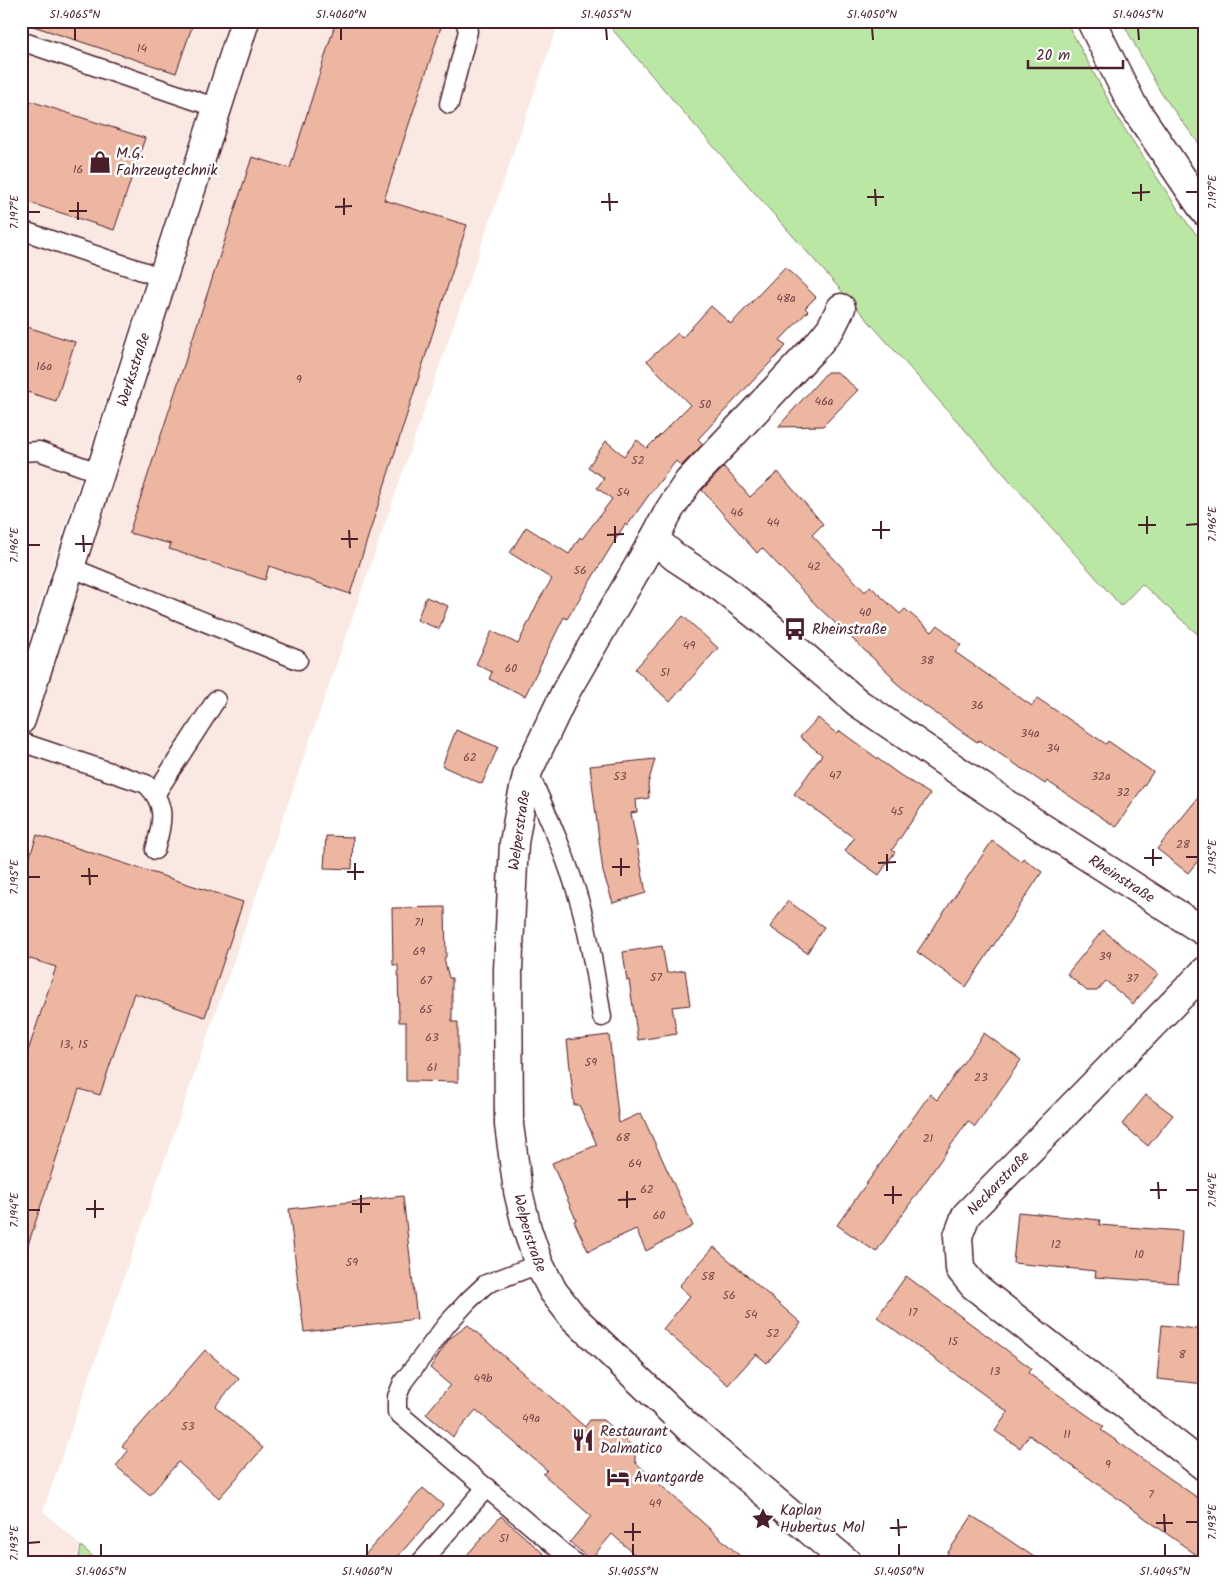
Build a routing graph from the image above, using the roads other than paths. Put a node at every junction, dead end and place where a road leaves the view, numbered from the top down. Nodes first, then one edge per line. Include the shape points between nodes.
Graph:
1 (245, 21) edge
2 (465, 21) edge
3 (1091, 21) edge
4 (21, 41) edge
5 (449, 104) dead end
6 (218, 108) junction
7 (1205, 212) edge
8 (21, 230) edge
9 (163, 278) junction
10 (841, 308) dead end
11 (21, 452) edge
12 (100, 473) junction
13 (654, 540) junction
14 (70, 567) junction
15 (298, 660) dead end
16 (216, 700) dead end
17 (21, 720) edge
18 (21, 742) edge
19 (528, 771) junction
20 (156, 793) junction
21 (155, 850) dead end
22 (1205, 932) edge
23 (1205, 971) edge
24 (602, 1017) dead end
25 (539, 1264) junction
26 (1205, 1467) edge
27 (487, 1487) junction
28 (420, 1563) edge
29 (575, 1563) edge
30 (848, 1563) edge

1 - 6 street, Werksstraße
2 - 5 lane via 468,31
3 - 7 street via 1132,104
4 - 6 lane
6 - 9 street, Werksstraße
8 - 9 lane
9 - 12 street, Werksstraße
10 - 13 street via 818,344 688,482
11 - 12 lane via 39,451
12 - 14 street, Werksstraße
13 - 19 street via 566,691
13 - 22 street, Rheinstraße via 761,619 858,703 1038,826
14 - 15 lane
14 - 17 street, Werksstraße
16 - 20 lane
18 - 20 lane via 146,784
19 - 24 lane via 556,834 581,908
19 - 25 street, Welperstraße via 514,843 508,970 509,1126 518,1191
20 - 21 lane via 162,812
23 - 26 street, Neckarstraße via 966,1215 958,1238 960,1269 972,1285
25 - 27 lane via 486,1284 447,1324 403,1382 397,1397 397,1412
25 - 30 street, Welperstraße via 553,1291 573,1317 689,1428
27 - 28 lane
27 - 29 lane

